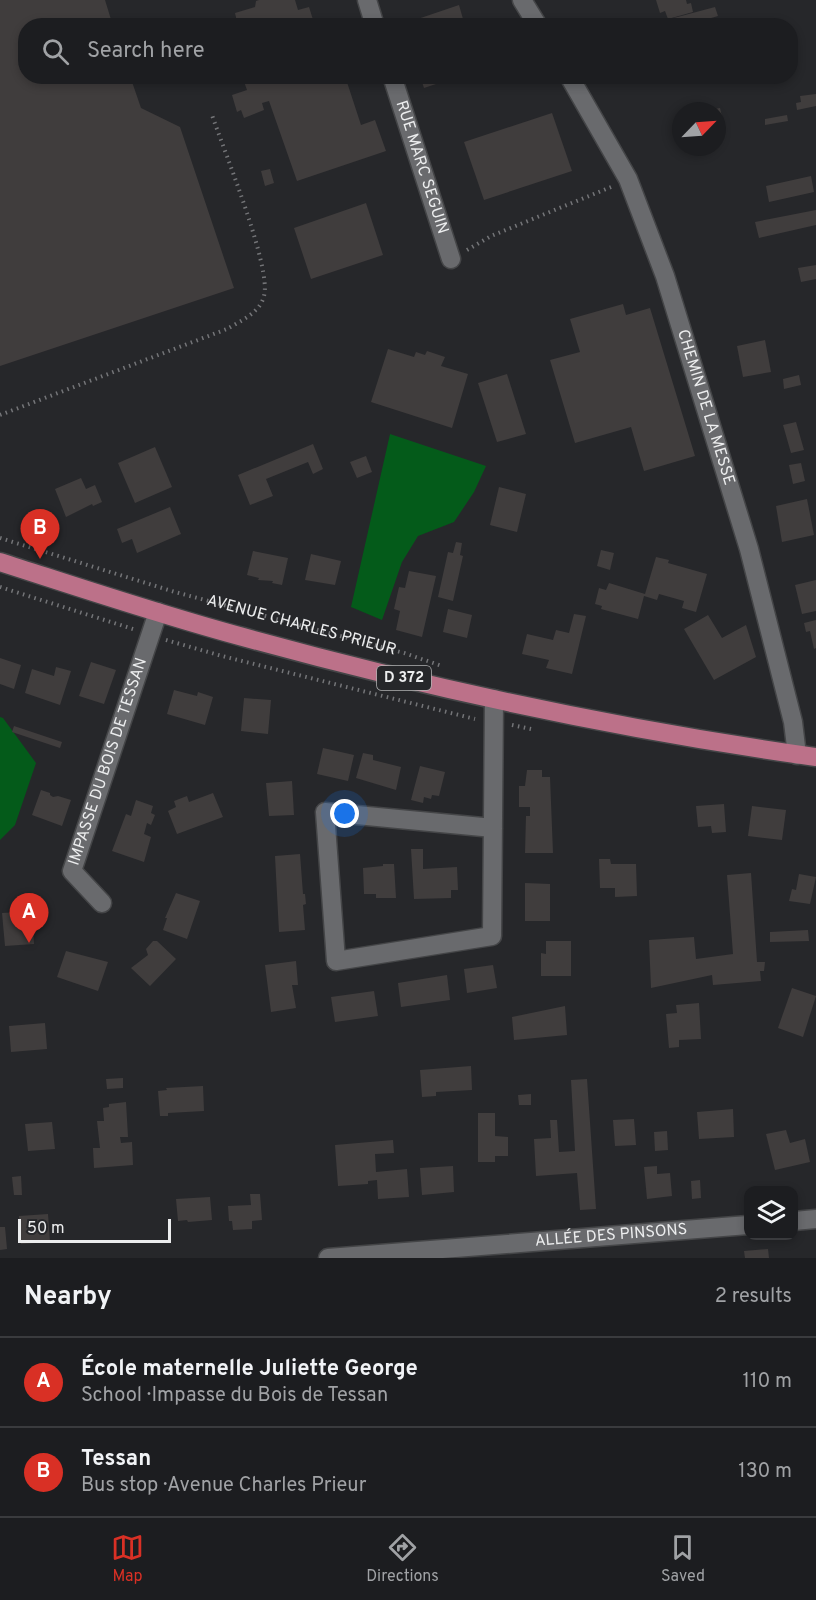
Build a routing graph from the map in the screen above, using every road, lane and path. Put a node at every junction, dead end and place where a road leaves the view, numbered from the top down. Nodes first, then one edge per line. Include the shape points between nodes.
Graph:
1 (367, 0) edge
2 (522, 0) edge
3 (373, 18) edge
4 (533, 18) edge
5 (395, 84) edge
6 (574, 84) edge
7 (212, 115) dead end
8 (628, 179) junction
9 (452, 259) joint
10 (0, 415) edge
11 (0, 538) edge
12 (0, 562) edge
13 (158, 612) junction
14 (447, 668) dead end
15 (494, 699) junction
16 (797, 755) junction
17 (816, 757) edge
18 (493, 828) junction
19 (102, 903) dead end
20 (816, 1220) edge
21 (798, 1221) edge
22 (744, 1225) edge
23 (328, 1258) edge

1 - 3 street
2 - 4 street
5 - 9 street, RUE MARC SEGUIN
6 - 8 street, CHEMIN DE LA MESSE
7 - 10 path via 265,276 264,297 252,314 227,329
8 - 9 path via 491,236
8 - 16 street, CHEMIN DE LA MESSE via 665,276 749,549 794,722
11 - 14 path, AVENUE CHARLES PRIEUR
12 - 13 main road, AVENUE CHARLES PRIEUR / D 372
13 - 15 main road, AVENUE CHARLES PRIEUR / D 372 via 326,659
13 - 19 street, IMPASSE DU BOIS DE TESSAN via 72,871
15 - 16 main road, AVENUE CHARLES PRIEUR / D 372 via 645,730
15 - 18 street
16 - 17 main road, AVENUE CHARLES PRIEUR / D 372
18 - 18 street via 492,936 336,961 325,812
20 - 21 street
22 - 23 street, ALLÉE DES PINSONS

